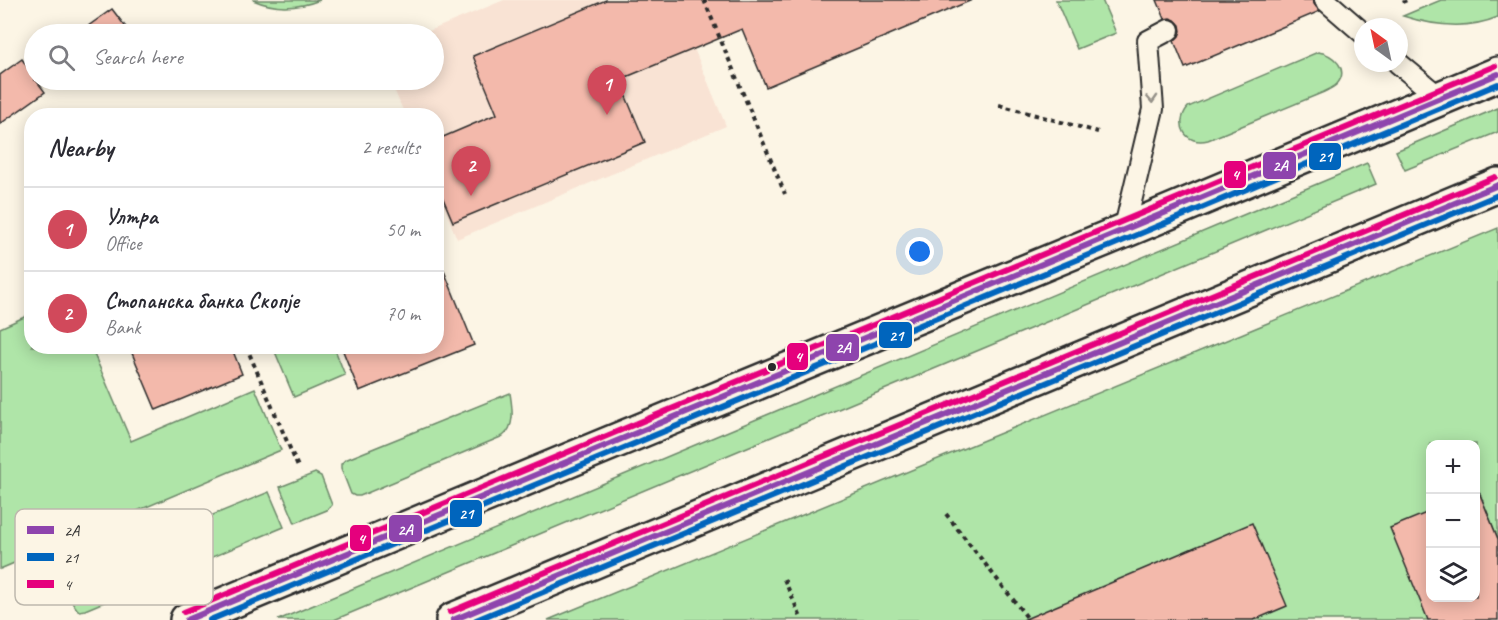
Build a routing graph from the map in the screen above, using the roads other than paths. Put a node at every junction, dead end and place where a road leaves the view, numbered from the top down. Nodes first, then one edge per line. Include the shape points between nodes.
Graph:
1 (1325, 0) edge
2 (1354, 25) edge
3 (1169, 30) dead end
4 (1408, 71) edge
5 (1498, 74) edge
6 (1440, 98) junction
7 (1498, 185) edge
8 (1124, 231) junction
9 (187, 620) edge
10 (453, 620) edge

1 - 2 lane
3 -> 8 lane via 1148,41 1153,109
4 - 6 lane
5 - 6 street
6 - 8 street
7 - 10 street
8 - 9 street

